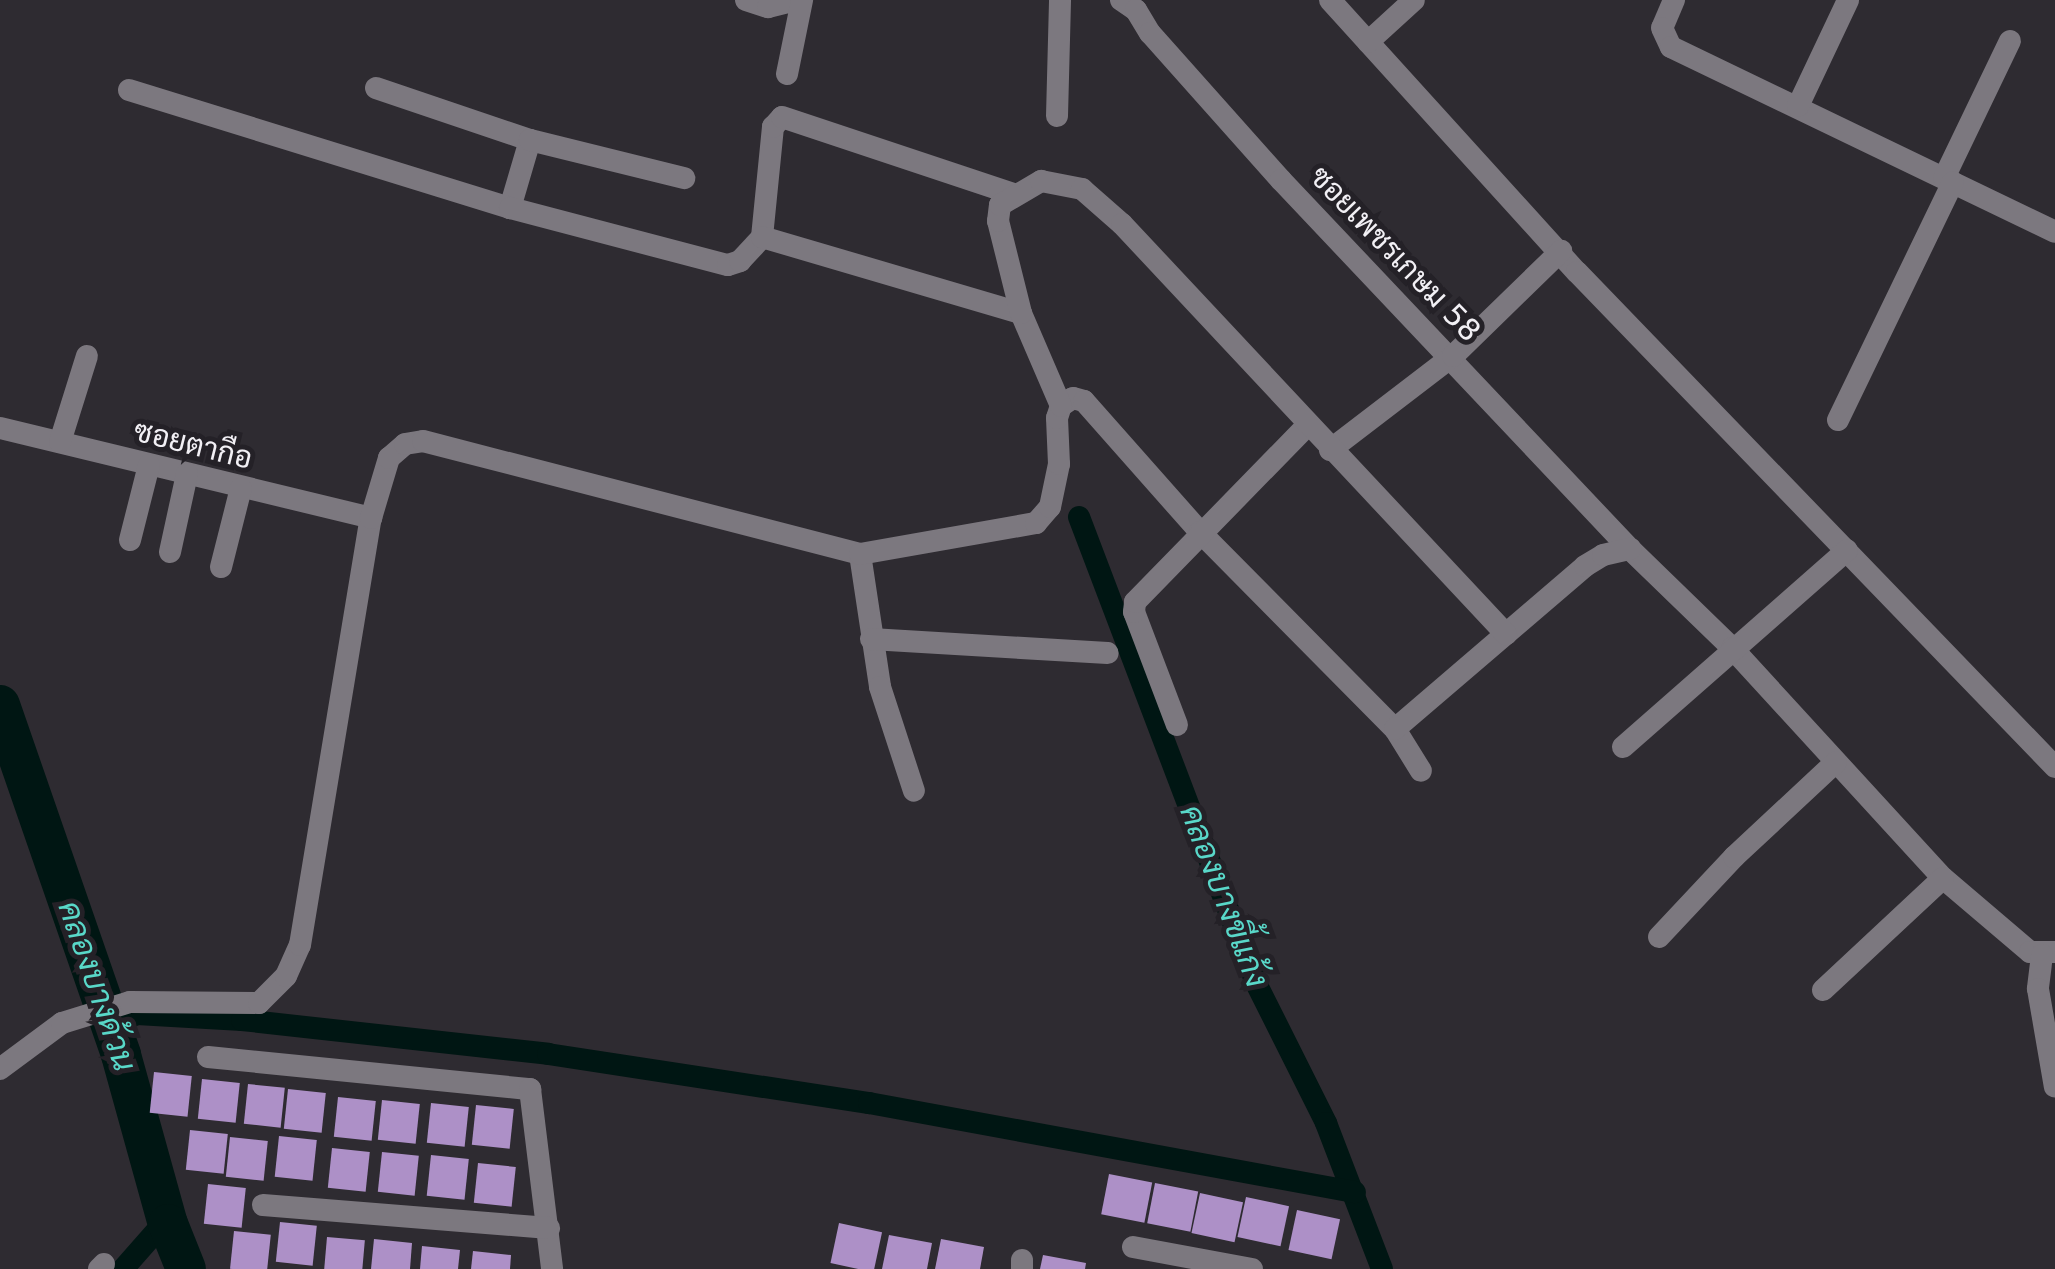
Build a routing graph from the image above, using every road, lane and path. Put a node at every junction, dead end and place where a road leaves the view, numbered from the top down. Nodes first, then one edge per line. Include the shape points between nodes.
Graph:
1 (746, 0) edge
2 (799, 0) edge
3 (1060, 0) edge
4 (1330, 0) edge
5 (1414, 0) edge
6 (1674, 0) edge
7 (1848, 0) edge
8 (1132, 3) edge
9 (2010, 41) dead end
10 (1368, 42) junction
11 (787, 74) dead end
12 (376, 88) dead end
13 (129, 90) dead end
14 (1798, 106) junction
15 (1056, 116) dead end
16 (530, 140) junction
17 (684, 178) dead end
18 (1949, 180) junction
19 (1013, 194) junction
20 (510, 208) junction
21 (2055, 232) edge
22 (762, 237) junction
23 (1561, 252) junction
24 (1020, 313) junction
25 (86, 356) dead end
26 (1452, 356) junction
27 (1061, 406) junction
28 (1838, 420) dead end
29 (1308, 426) junction
30 (0, 428) edge
31 (60, 442) junction
32 (1330, 450) junction
33 (149, 465) junction
34 (187, 474) junction
35 (242, 488) junction
36 (372, 518) junction
37 (1200, 532) junction
38 (130, 540) dead end
39 (1630, 549) junction
40 (1847, 550) junction
41 (170, 552) dead end
42 (860, 554) junction
43 (221, 567) dead end
44 (1506, 634) junction
45 (871, 639) junction
46 (1732, 648) junction
47 (1108, 653) dead end
48 (1177, 724) dead end
49 (1395, 729) junction
50 (1623, 747) dead end
51 (1836, 762) junction
52 (2055, 767) edge
53 (1420, 770) dead end
54 (914, 791) dead end
55 (1943, 878) junction
56 (1659, 937) dead end
57 (2048, 954) edge
58 (1822, 990) dead end
59 (208, 1057) dead end
60 (0, 1068) edge
61 (2055, 1088) edge
62 (264, 1205) dead end
63 (549, 1228) junction
64 (1133, 1247) dead end
65 (552, 1269) edge
66 (1252, 1269) edge

1 - 2 street via 768,7
2 - 11 street
3 - 15 street
4 - 10 street
5 - 10 street
6 - 14 street via 1662,28 1671,46
7 - 14 street
8 - 26 street, ซอยเพชรเกษม 58 via 1150,33 1281,180
9 - 18 street
10 - 23 street
12 - 16 street
13 - 20 street
14 - 18 street
16 - 17 street
16 - 20 street
18 - 21 street
18 - 28 street
19 - 22 street via 782,117 772,127
19 - 24 street via 1000,205 998,222
19 - 29 street via 1040,181 1082,189
20 - 22 street via 728,265
22 - 24 street
23 - 26 street
23 - 40 street
24 - 27 street
25 - 31 street
26 - 32 street
26 - 39 street, ซอยเพชรเกษม 58
27 - 37 street via 1073,398 1084,402
27 - 42 street via 1060,464 1050,507 1036,523
29 - 32 street
29 - 37 street
30 - 31 street, ซอยตากือ
31 - 33 street, ซอยตากือ
32 - 44 street
33 - 34 street, ซอยตากือ
33 - 38 street
34 - 35 street, ซอยตากือ
34 - 41 street
35 - 36 street, ซอยตากือ
35 - 43 street
36 - 42 street via 389,458 405,444 423,441
36 - 60 street via 300,945 286,976 259,1004 130,1002 62,1023
37 - 48 street via 1135,602
37 - 49 street
39 - 44 street via 1585,566
39 - 46 street, ซอยเพชรเกษม 58
40 - 46 street
40 - 52 street
42 - 45 street
44 - 49 street
45 - 47 street
45 - 54 street
46 - 50 street
46 - 51 street, ซอยเพชรเกษม 58
49 - 53 street
51 - 55 street, ซอยเพชรเกษม 58
51 - 56 street
55 - 57 street, ซอยเพชรเกษม 58 via 2030,952
55 - 58 street
57 - 61 street via 2038,989
59 - 63 street via 530,1089
62 - 63 street
63 - 65 street
64 - 66 street

